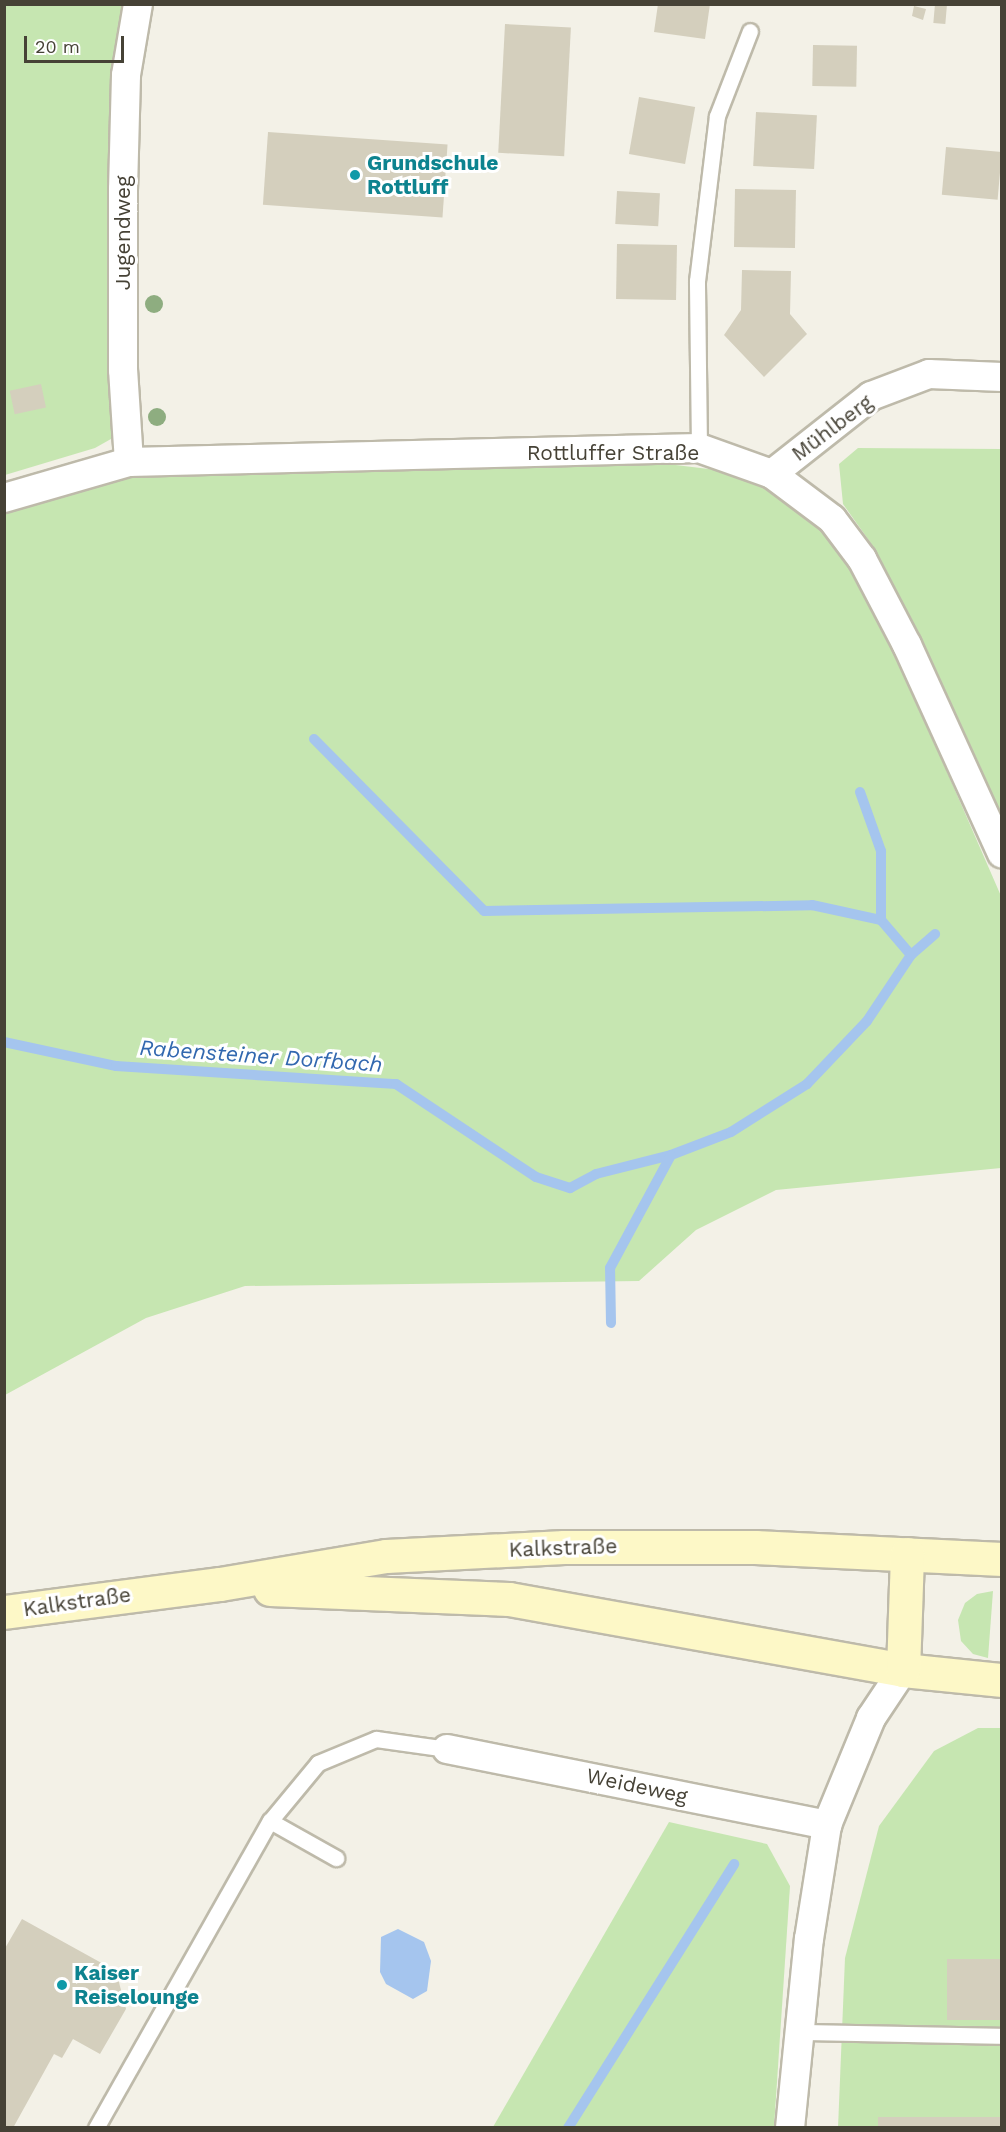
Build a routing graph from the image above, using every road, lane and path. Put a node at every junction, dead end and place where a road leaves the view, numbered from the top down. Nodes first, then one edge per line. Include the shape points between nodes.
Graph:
1 (138, 4) edge
2 (750, 31) dead end
3 (1002, 377) edge
4 (699, 448) junction
5 (129, 462) junction
6 (772, 474) junction
7 (4, 498) edge
8 (1002, 853) edge
9 (907, 1554) junction
10 (1002, 1558) edge
11 (220, 1584) junction
12 (4, 1612) edge
13 (903, 1670) junction
14 (1002, 1680) edge
15 (447, 1749) joint
16 (270, 1821) junction
17 (827, 1825) junction
18 (336, 1858) dead end
19 (799, 2032) junction
20 (1002, 2036) edge
21 (96, 2127) edge
22 (790, 2127) edge

1 - 5 street, Jugendweg via 126,75 123,190 123,370
2 - 4 lane via 717,116 714,139 697,281
3 - 6 street, Mühlberg via 929,374 871,396
4 - 5 street, Rottluffer Straße
4 - 6 street, Rottluffer Straße
5 - 7 street, Rottluffer Straße
6 - 8 street, Rottluffer Straße via 832,519 862,559 907,645
9 - 10 main road, Kalkstraße
9 - 11 main road, Kalkstraße via 754,1547 564,1547 386,1556
9 - 13 main road
11 - 12 main road, Kalkstraße
11 - 13 main road, Kalkstraße via 509,1599
13 - 14 main road, Kalkstraße
13 - 17 street via 871,1718
15 - 16 lane via 376,1740 318,1763
15 - 17 street, Weideweg
16 - 18 lane
16 - 21 lane
17 - 19 street
19 - 20 lane
19 - 22 street

